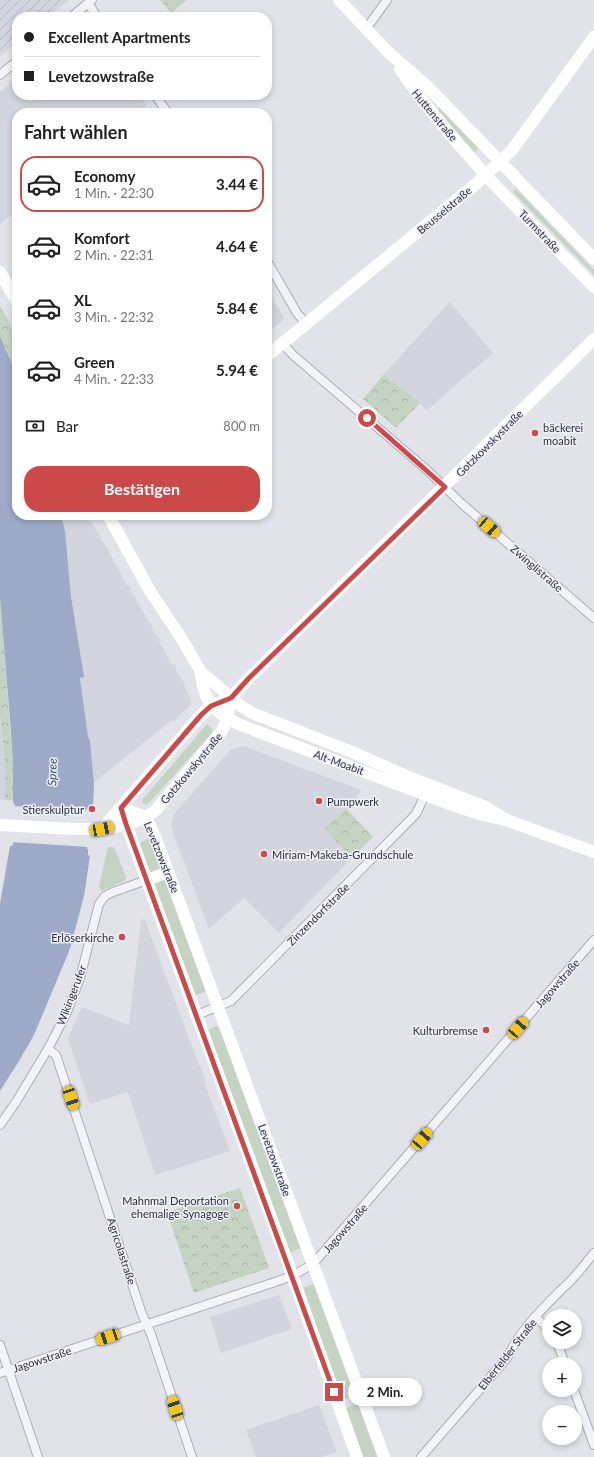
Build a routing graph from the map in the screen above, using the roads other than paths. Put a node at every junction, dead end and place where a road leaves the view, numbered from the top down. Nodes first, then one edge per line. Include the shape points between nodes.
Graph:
1 (338, 0) edge
2 (387, 0) edge
3 (90, 2) edge
4 (77, 12) edge
5 (95, 12) edge
6 (366, 29) junction
7 (594, 37) edge
8 (389, 53) junction
9 (12, 65) edge
10 (0, 75) edge
11 (500, 161) junction
12 (486, 175) junction
13 (594, 259) edge
14 (272, 270) edge
15 (0, 272) edge
16 (594, 287) edge
17 (12, 293) edge
18 (306, 324) junction
19 (594, 339) edge
20 (282, 343) junction
21 (272, 352) edge
22 (445, 487) junction
23 (111, 520) edge
24 (594, 618) edge
25 (201, 672) junction
26 (231, 698) junction
27 (211, 706) junction
28 (227, 719) junction
29 (425, 795) junction
30 (121, 808) junction
31 (146, 817) junction
32 (506, 820) junction
33 (126, 824) junction
34 (6, 826) edge
35 (97, 830) junction
36 (594, 852) edge
37 (168, 872) junction
38 (147, 880) junction
39 (594, 940) edge
40 (218, 1007) junction
41 (196, 1015) junction
42 (48, 1049) junction
43 (0, 1125) edge
44 (594, 1253) edge
45 (314, 1264) junction
46 (292, 1276) junction
47 (535, 1317) junction
48 (542, 1323) edge
49 (147, 1324) junction
50 (0, 1345) edge
51 (9, 1370) junction
52 (0, 1373) edge
53 (577, 1397) edge
54 (594, 1445) edge
55 (38, 1457) edge
56 (192, 1457) edge
57 (357, 1457) edge
58 (384, 1457) edge
59 (421, 1457) edge

1 - 6 main road, Huttenstraße
2 - 6 street
3 - 4 street
3 - 5 street
6 - 8 main road, Huttenstraße
7 - 11 main road, Beusselstraße via 517,145
8 - 11 main road, Huttenstraße via 426,85
8 - 12 main road, Huttenstraße via 433,115
9 - 10 street
11 - 12 main road, Beusselstraße
11 - 13 main road, Turmstraße
12 - 16 main road, Turmstraße
12 - 18 main road, Beusselstraße
14 - 18 street
15 - 17 main road
18 - 20 main road, Beusselstraße
19 - 22 main road, Gotzkowskystraße
20 - 21 main road, Beusselstraße
20 - 22 street, Zwinglistraße via 293,356
22 - 24 street, Zwinglistraße
22 - 26 main road, Gotzkowskystraße
23 - 25 main road, Alt-Moabit via 150,591
25 - 26 main road, Alt-Moabit
25 - 27 main road, Alt-Moabit via 201,684
26 - 27 main road, Gotzkowskystraße
26 - 28 main road, Gotzkowskystraße
26 - 32 main road, Alt-Moabit via 252,713 486,807
27 - 28 main road, Alt-Moabit
27 - 30 main road, Gotzkowskystraße
28 - 29 main road, Alt-Moabit
28 - 31 main road, Gotzkowskystraße via 222,731 155,811
29 - 32 main road, Alt-Moabit via 483,815
29 - 40 street, Zinzendorfstraße via 413,817 231,1001
30 - 31 main road, Levetzowstraße
30 - 33 main road, Levetzowstraße
30 - 35 main road, Gotzkowskystraße
31 - 33 main road, Gotzkowskystraße
31 - 37 main road, Levetzowstraße
32 - 36 main road, Alt-Moabit
33 - 35 main road, Gotzkowskystraße
33 - 38 main road, Levetzowstraße
34 - 35 main road
37 - 38 main road
37 - 40 main road, Levetzowstraße
38 - 41 main road, Levetzowstraße
38 - 42 street, Wikingerufer via 113,892 105,896 99,904 80,978 67,1012
39 - 45 street, Jagowstraße
40 - 41 street, Zinzendorfstraße
40 - 45 main road, Levetzowstraße
41 - 46 main road, Levetzowstraße
42 - 43 street, Wikingerufer
42 - 49 street, Agricolastraße via 56,1054
44 - 47 street, Elberfelder Straße
45 - 46 street, Jagowstraße
45 - 58 main road, Levetzowstraße
46 - 49 street, Jagowstraße
46 - 57 main road, Levetzowstraße
47 - 48 street
47 - 59 street, Elberfelder Straße via 514,1343 507,1358
49 - 51 street, Jagowstraße
49 - 56 street, Agricolastraße
50 - 51 street
51 - 52 street, Jagowstraße
51 - 55 street
53 - 54 street

